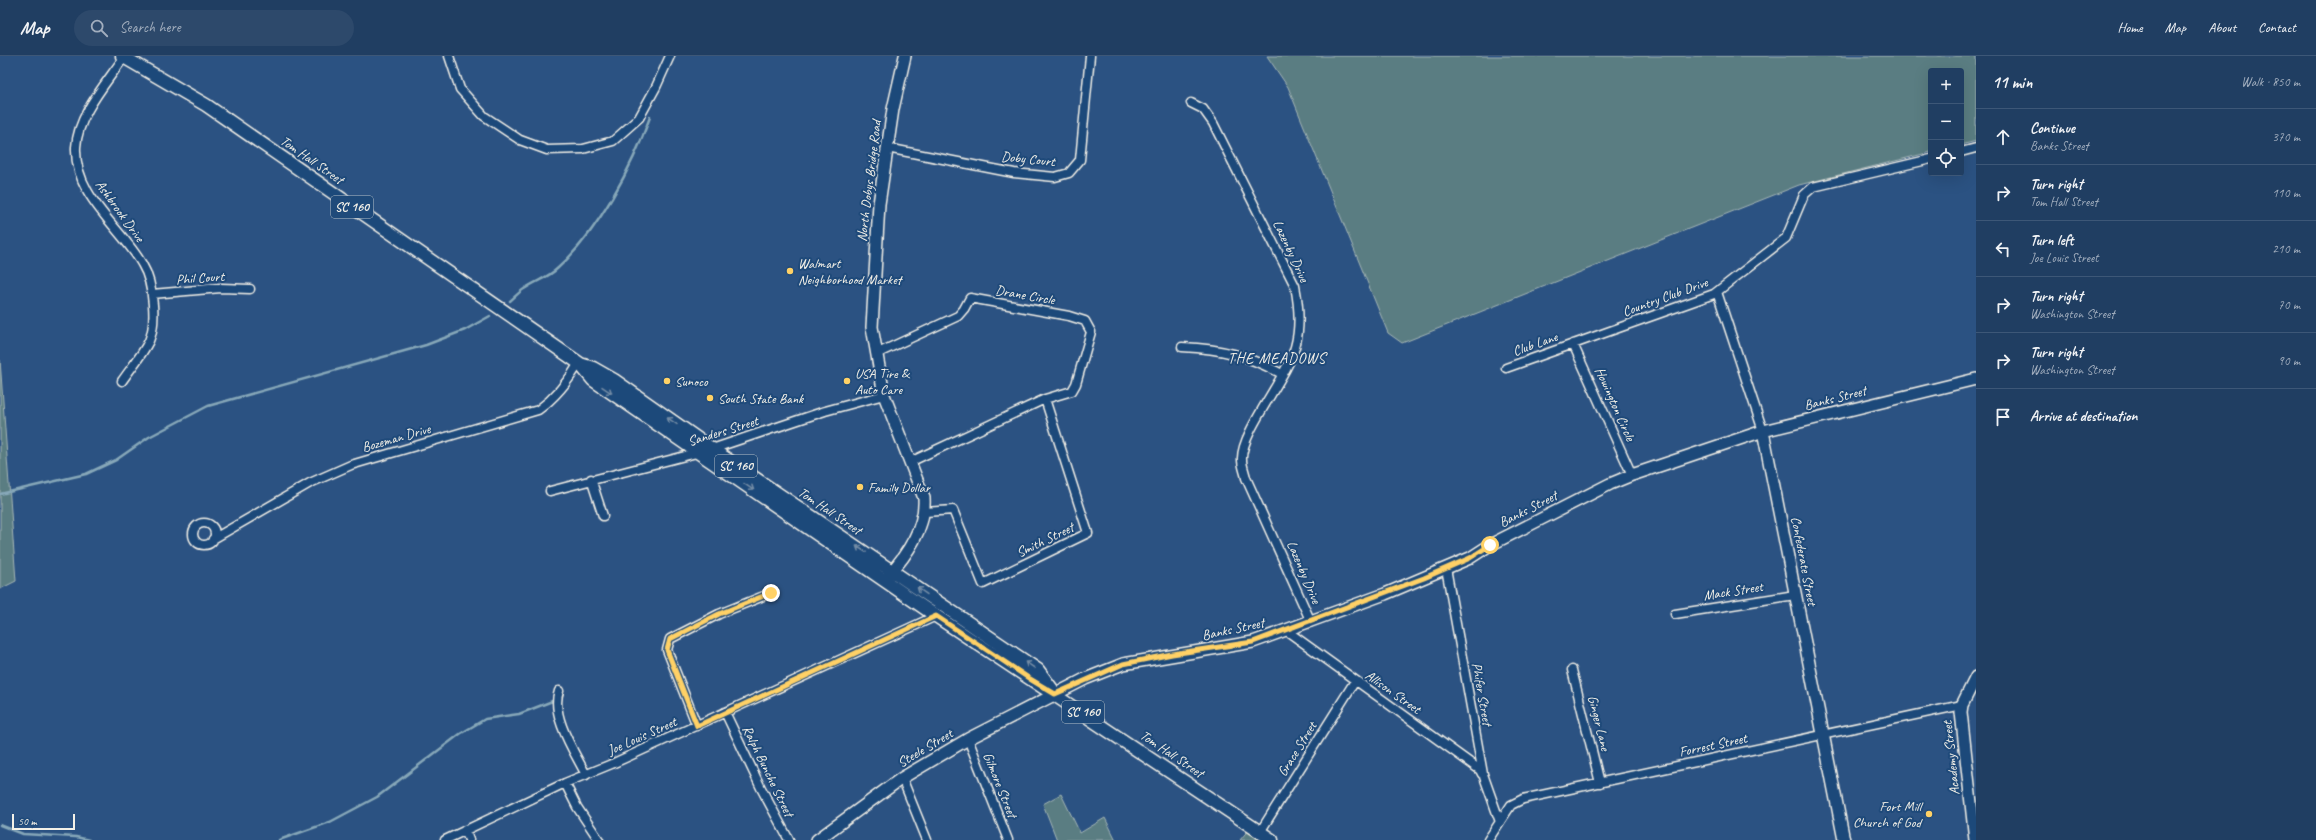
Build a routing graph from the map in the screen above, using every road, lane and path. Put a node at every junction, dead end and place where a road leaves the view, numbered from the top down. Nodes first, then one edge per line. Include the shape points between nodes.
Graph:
1 (123, 56) edge
2 (449, 56) edge
3 (670, 56) edge
4 (905, 56) edge
5 (1090, 56) edge
6 (1191, 103) dead end
7 (887, 148) junction
8 (1976, 148) edge
9 (1964, 151) edge
10 (1928, 160) edge
11 (250, 290) dead end
12 (1717, 292) junction
13 (152, 294) junction
14 (1574, 344) junction
15 (1182, 347) dead end
16 (876, 354) junction
17 (579, 363) junction
18 (1506, 368) dead end
19 (1282, 374) junction
20 (1976, 379) edge
21 (122, 381) dead end
22 (884, 394) junction
23 (1045, 399) junction
24 (1763, 432) junction
25 (712, 449) junction
26 (699, 452) junction
27 (910, 462) junction
28 (1632, 476) junction
29 (591, 479) junction
30 (550, 491) dead end
31 (925, 512) junction
32 (603, 516) dead end
33 (213, 539) dead end
34 (1446, 568) junction
35 (889, 575) junction
36 (771, 593) dead end
37 (1795, 594) junction
38 (1675, 614) dead end
39 (936, 616) junction
40 (1311, 622) junction
41 (1287, 631) junction
42 (1572, 670) dead end
43 (1976, 676) edge
44 (1355, 681) junction
45 (559, 691) dead end
46 (1055, 694) junction
47 (1962, 705) junction
48 (725, 712) junction
49 (697, 726) junction
50 (1823, 734) junction
51 (968, 739) junction
52 (1482, 774) junction
53 (586, 775) junction
54 (902, 778) junction
55 (565, 782) junction
56 (1600, 783) junction
57 (1500, 822) junction
58 (465, 830) junction
59 (1260, 832) junction
60 (445, 840) edge
61 (469, 840) edge
62 (599, 840) edge
63 (789, 840) edge
64 (817, 840) edge
65 (927, 840) edge
66 (1008, 840) edge
67 (1272, 840) edge
68 (1488, 840) edge
69 (1844, 840) edge
70 (1974, 840) edge

1 - 13 street, Ashbrook Drive via 85,115 76,147 77,163 87,190 142,264
1 - 17 main road, Tom Hall Street / SC 160 via 206,105
2 - 3 street via 460,89 484,116 520,140 547,150 583,149 613,140 639,118
4 - 7 street, North Dobys Bridge Road
5 - 7 street, Doby Court via 1080,160 1069,173 1055,177 1014,173
6 - 19 street, Lazenby Drive via 1203,109 1213,123 1295,286 1299,324 1295,348
7 - 16 street, North Dobys Bridge Road via 874,269 872,327
8 - 9 street
10 - 12 street, Country Club Drive via 1813,186 1804,195 1786,238
11 - 13 street, Phil Court via 221,288
12 - 14 street, Country Club Drive
12 - 24 street, Confederate Street
13 - 21 street, Ashbrook Drive via 154,322 149,340
14 - 18 street, Club Lane
14 - 28 street, Howington Circle
15 - 19 street via 1230,352 1254,359
16 - 22 street, North Dobys Bridge Road
16 - 23 street, Drane Circle via 958,316 970,298 1085,321 1091,332 1076,384 1072,391
25 -> 17 main road, Tom Hall Street / SC 160 via 614,380
17 -> 26 main road, Tom Hall Street / SC 160 via 593,380
17 - 33 street, Bozeman Drive via 552,400 538,410 351,465 310,483
19 - 40 street, Lazenby Drive via 1247,440 1242,459 1246,478
20 - 24 street, Banks Street
22 - 25 street, Sanders Street
22 - 27 street, North Dobys Bridge Road
23 - 27 street
23 - 31 street, Smith Street via 1088,533 983,584 953,510
24 - 28 street, Banks Street
24 - 37 street, Confederate Street
25 - 26 street, Sanders Street
35 -> 25 main road, Tom Hall Street / SC 160
26 - 29 street, Sanders Street
26 -> 35 main road, Tom Hall Street / SC 160
27 - 31 street, North Dobys Bridge Road via 924,498
28 - 34 street, Banks Street via 1610,484 1490,545 1470,558
29 - 30 street, Sanders Street
29 - 32 street
31 - 35 street, North Dobys Bridge Road via 921,528
34 - 40 street, Banks Street
34 - 52 street, Phifer Street
35 - 39 main road, Tom Hall Street / SC 160
46 -> 35 main road, Tom Hall Street / SC 160 via 1038,670
36 - 49 street via 719,614 670,639 667,650
37 - 38 street, Mack Street
37 - 50 street, Confederate Street
39 - 46 main road, Tom Hall Street / SC 160
39 - 48 street, Joe Louis Street
40 - 41 street, Banks Street
41 - 44 street, Allison Street
41 - 46 street, Banks Street via 1253,642 1123,664
42 - 56 street, Ginger Lane
43 - 47 street, Academy Street
44 - 52 street, Allison Street via 1480,770
44 - 59 street, Grace Street
45 - 53 street via 555,701 560,720
46 - 51 street, Steele Street
46 - 59 main road, Tom Hall Street / SC 160
47 - 50 street, Forrest Street
47 - 70 street, Academy Street
48 - 49 street, Joe Louis Street
48 - 63 street, Ralph Bunche Street
49 - 53 street, Joe Louis Street
50 - 56 street, Forrest Street
50 - 69 street, Confederate Street
51 - 54 street, Steele Street
51 - 66 street, Gilmore Street
52 - 57 street, Phifer Street
53 - 55 street, Joe Louis Street
54 - 64 street, Steele Street
54 - 65 street
55 - 58 street, Joe Louis Street
55 - 62 street via 577,807
56 - 57 street, Forrest Street via 1523,799 1512,805
57 - 68 street, Forrest Street
58 - 60 street, Joe Louis Street
58 - 61 street
59 - 67 main road, Tom Hall Street / SC 160

